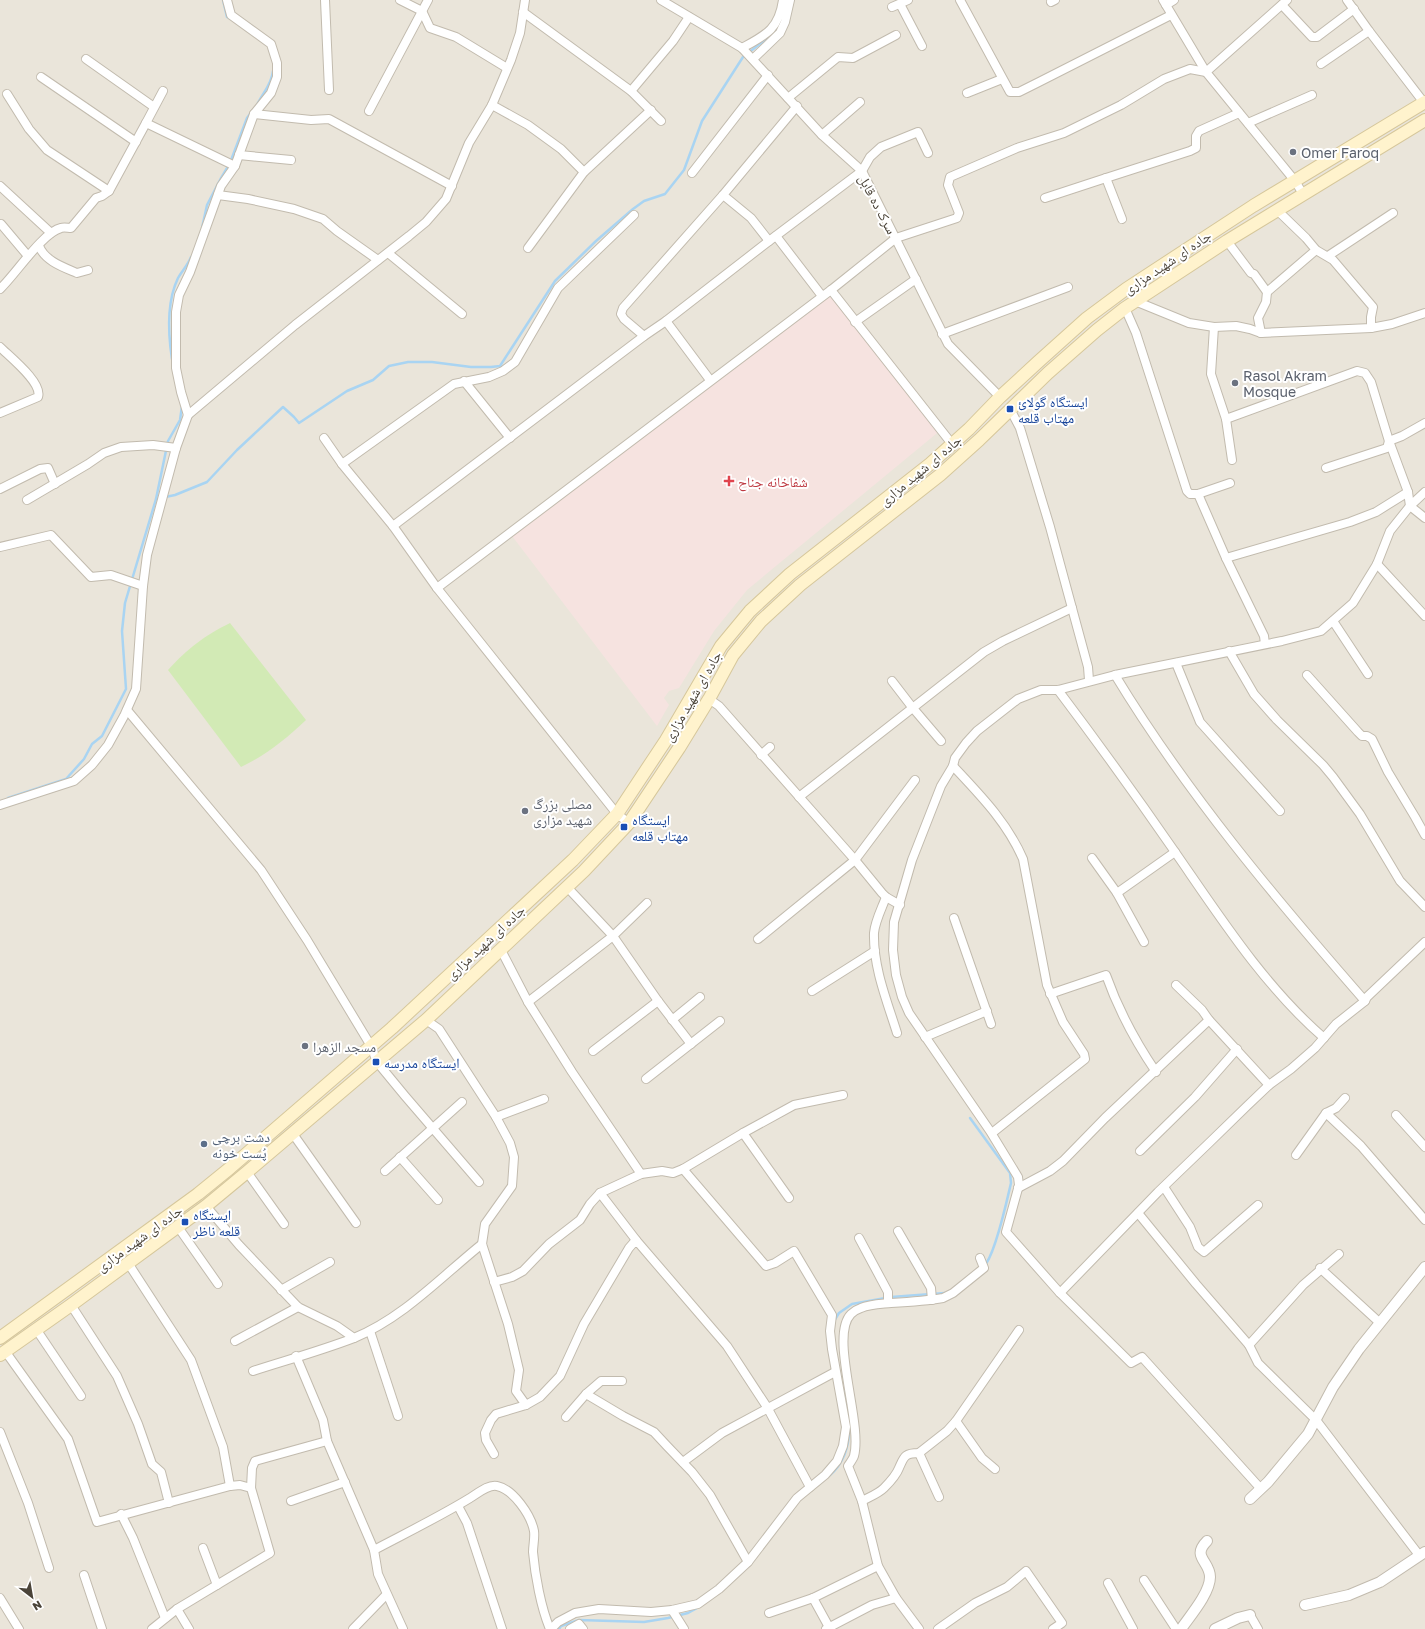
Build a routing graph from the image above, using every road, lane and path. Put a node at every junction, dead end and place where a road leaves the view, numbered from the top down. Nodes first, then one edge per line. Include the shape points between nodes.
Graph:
1 (227, 0) edge
2 (325, 0) edge
3 (400, 0) edge
4 (428, 0) edge
5 (526, 0) edge
6 (661, 0) edge
7 (783, 0) edge
8 (790, 0) edge
9 (908, 0) edge
10 (960, 0) edge
11 (1174, 0) edge
12 (1347, 0) edge
13 (1164, 2) edge
14 (1285, 3) edge
15 (1354, 9) junction
16 (422, 11) junction
17 (524, 12) junction
18 (1171, 15) junction
19 (689, 17) junction
20 (1368, 31) junction
21 (896, 35) dead end
22 (922, 46) dead end
23 (742, 48) junction
24 (86, 59) dead end
25 (753, 59) junction
26 (1321, 64) dead end
27 (507, 68) junction
28 (1206, 72) junction
29 (768, 75) junction
30 (41, 77) dead end
31 (1002, 79) junction
32 (329, 90) dead end
33 (163, 91) dead end
34 (631, 91) junction
35 (967, 92) dead end
36 (7, 94) dead end
37 (1312, 95) dead end
38 (788, 98) junction
39 (860, 102) dead end
40 (1425, 103) edge
41 (492, 105) junction
42 (797, 106) junction
43 (154, 107) junction
44 (651, 110) junction
45 (369, 111) dead end
46 (1239, 113) junction
47 (254, 114) junction
48 (1425, 120) edge
49 (660, 121) dead end
50 (146, 123) junction
51 (1248, 123) junction
52 (822, 135) junction
53 (136, 142) junction
54 (928, 153) dead end
55 (239, 155) junction
56 (291, 160) dead end
57 (235, 166) junction
58 (862, 171) junction
59 (584, 172) junction
60 (692, 173) dead end
61 (1106, 178) junction
62 (1295, 181) junction
63 (0, 186) edge
64 (452, 186) junction
65 (109, 191) junction
66 (1303, 194) junction
67 (218, 195) junction
68 (723, 195) junction
69 (1045, 198) dead end
70 (1277, 210) junction
71 (1393, 213) dead end
72 (634, 215) dead end
73 (1122, 219) dead end
74 (1, 224) edge
75 (51, 233) junction
76 (776, 236) junction
77 (896, 238) junction
78 (768, 241) junction
79 (1227, 241) junction
80 (39, 246) junction
81 (528, 248) dead end
82 (1316, 250) junction
83 (388, 253) junction
84 (28, 256) junction
85 (1328, 256) junction
86 (378, 260) junction
87 (88, 270) dead end
88 (916, 279) junction
89 (1068, 287) dead end
90 (0, 289) edge
91 (831, 290) junction
92 (1267, 292) junction
93 (822, 296) junction
94 (1130, 304) junction
95 (1425, 313) edge
96 (462, 314) dead end
97 (666, 321) junction
98 (855, 322) junction
99 (1214, 327) junction
100 (1371, 328) junction
101 (1261, 333) junction
102 (942, 334) junction
103 (644, 336) junction
104 (0, 346) edge
105 (710, 380) junction
106 (464, 381) junction
107 (1000, 397) junction
108 (1010, 409) junction
109 (0, 413) edge
110 (188, 415) junction
111 (1226, 419) junction
112 (1425, 422) edge
113 (324, 438) dead end
114 (510, 438) junction
115 (1389, 441) junction
116 (952, 444) junction
117 (176, 448) junction
118 (1232, 460) dead end
119 (342, 464) junction
120 (1326, 468) dead end
121 (1230, 483) dead end
122 (55, 484) junction
123 (0, 489) edge
124 (1425, 492) edge
125 (1409, 493) junction
126 (1198, 494) junction
127 (27, 500) dead end
128 (1410, 506) junction
129 (869, 513) junction
130 (1425, 518) edge
131 (878, 523) junction
132 (392, 526) junction
133 (0, 547) edge
134 (1226, 558) junction
135 (1377, 564) junction
136 (143, 586) junction
137 (437, 588) junction
138 (1072, 608) junction
139 (1425, 616) edge
140 (1333, 622) junction
141 (1264, 640) junction
142 (1228, 651) junction
143 (1176, 663) junction
144 (1368, 674) dead end
145 (1089, 675) junction
146 (1115, 675) junction
147 (1307, 675) dead end
148 (892, 681) dead end
149 (1058, 690) junction
150 (709, 699) junction
151 (912, 708) junction
152 (127, 710) junction
153 (941, 741) dead end
154 (770, 747) dead end
155 (761, 755) junction
156 (953, 766) junction
157 (915, 780) dead end
158 (799, 797) junction
159 (0, 805) edge
160 (1280, 811) dead end
161 (618, 814) junction
162 (629, 824) junction
163 (1425, 835) edge
164 (1175, 852) junction
165 (1092, 858) dead end
166 (855, 860) junction
167 (567, 887) junction
168 (1117, 893) junction
169 (1425, 894) edge
170 (886, 897) junction
171 (1418, 900) junction
172 (647, 903) dead end
173 (898, 904) junction
174 (1425, 907) edge
175 (954, 918) dead end
176 (613, 936) junction
177 (758, 939) dead end
178 (1144, 942) dead end
179 (1425, 942) edge
180 (501, 950) junction
181 (875, 951) junction
182 (1176, 985) dead end
183 (812, 991) dead end
184 (1050, 994) junction
185 (700, 997) dead end
186 (658, 1001) junction
187 (1365, 1001) junction
188 (528, 1002) junction
189 (986, 1011) junction
190 (426, 1020) junction
191 (672, 1020) junction
192 (1209, 1020) junction
193 (720, 1021) dead end
194 (991, 1024) dead end
195 (897, 1033) dead end
196 (925, 1037) junction
197 (1324, 1038) junction
198 (691, 1044) junction
199 (371, 1046) junction
200 (1237, 1049) junction
201 (593, 1051) dead end
202 (377, 1062) junction
203 (1156, 1072) junction
204 (646, 1079) dead end
205 (1269, 1085) junction
206 (843, 1095) dead end
207 (1345, 1098) dead end
208 (544, 1099) dead end
209 (462, 1102) dead end
210 (1326, 1112) junction
211 (1396, 1115) dead end
212 (496, 1117) junction
213 (433, 1129) junction
214 (743, 1132) junction
215 (992, 1133) junction
216 (292, 1134) junction
217 (1425, 1147) edge
218 (1140, 1151) dead end
219 (1296, 1155) dead end
220 (400, 1158) junction
221 (683, 1169) junction
222 (385, 1171) dead end
223 (247, 1172) junction
224 (641, 1174) junction
225 (479, 1182) dead end
226 (1164, 1187) junction
227 (1018, 1188) junction
228 (600, 1193) junction
229 (789, 1198) dead end
230 (438, 1200) dead end
231 (1258, 1205) dead end
232 (206, 1206) junction
233 (1138, 1213) junction
234 (1425, 1220) edge
235 (356, 1223) dead end
236 (284, 1224) dead end
237 (178, 1227) junction
238 (898, 1231) dead end
239 (859, 1238) dead end
240 (636, 1240) junction
241 (482, 1244) junction
242 (1339, 1254) dead end
243 (980, 1258) dead end
244 (330, 1262) dead end
245 (128, 1263) junction
246 (1425, 1267) edge
247 (1320, 1268) junction
248 (494, 1282) junction
249 (218, 1284) dead end
250 (281, 1290) junction
251 (1060, 1292) junction
252 (932, 1300) junction
253 (888, 1303) junction
254 (71, 1305) junction
255 (298, 1307) junction
256 (831, 1323) junction
257 (1380, 1323) junction
258 (843, 1325) junction
259 (36, 1329) junction
260 (1019, 1330) dead end
261 (370, 1331) junction
262 (0, 1338) edge
263 (354, 1338) junction
264 (235, 1341) dead end
265 (1249, 1345) junction
266 (2, 1353) edge
267 (296, 1356) junction
268 (253, 1371) dead end
269 (835, 1372) junction
270 (622, 1381) dead end
271 (586, 1394) junction
272 (81, 1396) dead end
273 (526, 1405) junction
274 (768, 1407) junction
275 (398, 1416) dead end
276 (566, 1417) dead end
277 (1316, 1420) junction
278 (956, 1421) junction
279 (0, 1432) edge
280 (327, 1441) junction
281 (919, 1453) junction
282 (494, 1454) dead end
283 (683, 1462) junction
284 (995, 1469) dead end
285 (345, 1482) junction
286 (230, 1486) junction
287 (810, 1487) junction
288 (251, 1488) junction
289 (1260, 1489) junction
290 (939, 1497) dead end
291 (1250, 1499) dead end
292 (291, 1501) dead end
293 (862, 1501) junction
294 (169, 1503) junction
295 (458, 1506) junction
296 (121, 1514) junction
297 (1207, 1541) dead end
298 (203, 1548) dead end
299 (374, 1550) junction
300 (1422, 1554) edge
301 (748, 1562) junction
302 (878, 1566) junction
303 (50, 1568) dead end
304 (84, 1575) dead end
305 (1144, 1580) dead end
306 (1108, 1583) dead end
307 (216, 1585) junction
308 (386, 1595) junction
309 (0, 1598) edge
310 (813, 1598) junction
311 (896, 1598) junction
312 (1305, 1604) dead end
313 (177, 1609) junction
314 (672, 1610) junction
315 (769, 1613) dead end
316 (1250, 1615) joint
317 (165, 1618) junction
318 (829, 1628) edge
319 (19, 1629) edge
320 (102, 1629) edge
321 (153, 1629) edge
322 (189, 1629) edge
323 (353, 1629) edge
324 (403, 1629) edge
325 (502, 1629) edge
326 (551, 1629) edge
327 (570, 1629) edge
328 (583, 1629) edge
329 (684, 1629) edge
330 (920, 1629) edge
331 (938, 1629) edge
332 (1052, 1629) edge
333 (1133, 1629) edge
334 (1176, 1629) edge
335 (1181, 1629) edge
336 (1215, 1629) edge
337 (1258, 1629) edge

1 - 47 street via 231,15 271,44 277,63 277,77 270,93
2 - 32 street
3 - 16 street
4 - 16 street
5 - 17 street
6 - 19 street, سرک ده قابل
7 - 23 street via 771,30
8 - 25 street via 780,32
9 - 22 street via 896,5
10 - 31 street
11 - 13 street
12 - 15 street
13 - 18 street
14 - 15 street via 1312,37 1317,37
14 - 28 street
15 - 20 street
16 - 27 street via 430,28 456,37
16 - 45 street
17 - 27 street via 520,33
17 - 34 street
18 - 28 street
18 - 31 street via 1019,92 1010,92
19 - 23 street, سرک ده قابل
19 - 34 street via 673,41
20 - 26 street
20 - 40 street
21 - 38 street via 853,58 838,57
23 - 25 street, سرک ده قابل
24 - 43 street
25 - 29 street, سرک ده قابل
27 - 41 street
28 - 46 street
28 - 77 street via 1190,69 1164,79 1121,105 1064,133 1017,148 950,177 948,185 959,216
29 - 38 street, سرک ده قابل
29 - 60 street
30 - 53 street
31 - 35 street
33 - 43 street
34 - 44 street
36 - 65 street via 29,129 47,150
37 - 51 street
38 - 42 street, سرک ده قابل
39 - 52 street
40 - 62 main road, جاده ای شهید مزاری
41 - 59 street via 528,125 561,149
41 - 64 street via 470,143
42 - 52 street, سرک ده قابل
42 - 68 street
43 - 50 street
44 - 49 street
44 - 59 street
46 - 51 street
46 - 61 street via 1199,131 1196,136 1196,148 1190,151
47 - 55 street
47 - 64 street via 311,120 328,119
48 - 66 main road, جاده ای شهید مزاری
50 - 53 street
50 - 57 street
51 - 62 street
52 - 58 street, سرک ده قابل
53 - 65 street
54 - 58 street via 918,132 881,147 870,157
55 - 56 street
55 - 57 street
57 - 67 street
58 - 76 street
58 - 77 street, سرک ده قابل
59 - 81 street
61 - 69 street
61 - 73 street
62 - 66 street
62 - 107 main road, جاده ای شهید مزاری via 1126,289 1087,318
63 - 75 street
64 - 83 street via 441,205 426,222
65 - 75 street via 96,198 71,228 62,228
66 - 70 main road, جاده ای شهید مزاری
67 - 86 street via 294,209 323,219
67 - 110 street via 190,272 179,294 176,312 176,368
68 - 78 street via 751,218
68 - 103 street via 623,308 621,314 624,319
70 - 79 main road, جاده ای شهید مزاری
70 - 82 street
71 - 85 street
72 - 106 street via 558,288 515,362 489,377
74 - 84 street
75 - 80 street
76 - 78 street
76 - 93 street
77 - 88 street, سرک ده قابل
77 - 91 street
78 - 97 street
79 - 92 street
79 - 94 main road, جاده ای شهید مزاری
80 - 84 street
80 - 87 street via 45,257 61,266 77,273
82 - 85 street
82 - 92 street
83 - 86 street
83 - 96 street
84 - 90 street
85 - 100 street via 1373,307
86 - 110 street via 295,325
88 - 98 street
88 - 102 street, سرک ده قابل
89 - 102 street
91 - 93 street
91 - 98 street
92 - 101 street via 1266,302 1258,318
93 - 105 street
94 - 99 street via 1188,323
94 - 108 main road, جاده ای شهید مزاری via 1097,330
94 - 126 street via 1136,334 1186,491
95 - 100 street
97 - 103 street
97 - 105 street
98 - 116 street
99 - 101 street via 1236,326
99 - 111 street via 1211,374
100 - 101 street
102 - 107 street, سرک ده قابل via 948,344
103 - 114 street
104 - 109 street via 36,383 39,394 38,397
105 - 137 street
106 - 114 street
106 - 119 street via 454,384
107 - 116 main road, جاده ای شهید مزاری
108 - 131 main road, جاده ای شهید مزاری via 940,475
108 - 138 street via 1020,428
110 - 117 street
111 - 115 street via 1357,371 1365,373 1371,382
111 - 118 street
112 - 115 street
113 - 119 street
114 - 132 street
115 - 120 street via 1387,448
115 - 125 street
116 - 129 main road, جاده ای شهید مزاری
117 - 122 street via 153,445 121,447 104,453
117 - 136 street via 147,555
119 - 132 street
121 - 126 street
122 - 123 street via 48,468 40,469
122 - 127 street
124 - 128 street
125 - 128 street
125 - 134 street via 1376,512 1350,522
126 - 134 street
128 - 130 street
128 - 135 street via 1390,531
129 - 131 main road
129 - 161 main road, جاده ای شهید مزاری via 790,574 750,611 721,646 666,740
131 - 150 main road, جاده ای شهید مزاری via 800,585 761,622 733,655
132 - 137 street
133 - 136 street via 51,535 91,577 111,575
134 - 141 street
135 - 139 street
135 - 140 street via 1353,604
136 - 152 street via 136,689
137 - 161 street
138 - 145 street
138 - 151 street via 984,652
140 - 141 street via 1314,633
140 - 144 street
141 - 142 street
142 - 143 street
142 - 171 street via 1254,694 1333,777 1360,814 1400,880
143 - 146 street
143 - 160 street via 1200,722
145 - 146 street
145 - 149 street
146 - 187 street via 1168,757 1227,838
147 - 163 street via 1362,736 1372,739
148 - 151 street
149 - 156 street via 1041,690 1018,699 977,731 955,758
149 - 164 street
150 - 155 street via 719,706
150 - 162 main road, جاده ای شهید مزاری
151 - 153 street
151 - 158 street
152 - 159 street via 108,745 92,765 74,781
152 - 199 street via 260,870 307,940
154 - 155 street
155 - 158 street
156 - 173 street via 941,786
156 - 184 street via 989,804 1016,843 1023,859
157 - 166 street
158 - 166 street
161 - 162 street
161 - 199 main road, جاده ای شهید مزاری via 573,860
162 - 167 main road, جاده ای شهید مزاری
164 - 168 street
164 - 197 street via 1220,918 1285,1002
165 - 168 street
166 - 170 street
166 - 177 street
167 - 176 street
167 - 180 main road, جاده ای شهید مزاری
168 - 178 street
169 - 171 street
170 - 173 street
170 - 181 street via 874,931
171 - 174 street
172 - 176 street
173 - 196 street via 894,922 893,950 896,975 909,1013
175 - 189 street
176 - 186 street
176 - 188 street
179 - 187 street
180 - 188 street
180 - 190 main road, جاده ای شهید مزاری
181 - 183 street
181 - 195 street via 883,989
182 - 192 street
184 - 203 street via 1106,975 1142,1052
184 - 215 street via 1085,1059
185 - 191 street
186 - 191 street
186 - 201 street
187 - 197 street via 1336,1024
188 - 224 street
189 - 194 street
189 - 196 street
190 - 202 main road, جاده ای شهید مزاری
190 - 212 street via 439,1029
191 - 198 street
192 - 200 street
192 - 203 street
193 - 198 street
196 - 215 street
197 - 205 street via 1291,1069
198 - 204 street
199 - 202 street
199 - 262 main road, جاده ای شهید مزاری via 198,1194
200 - 205 street
200 - 218 street via 1195,1097
202 - 213 street
202 - 216 main road, جاده ای شهید مزاری
203 - 227 street via 1105,1118 1063,1161
205 - 226 street
206 - 214 street via 794,1105
207 - 210 street via 1336,1108
208 - 212 street
209 - 213 street
210 - 219 street
210 - 234 street via 1360,1146
211 - 217 street
212 - 241 street via 514,1156 512,1186 485,1224
213 - 220 street
213 - 225 street
214 - 221 street
214 - 229 street
215 - 227 street via 1018,1177
216 - 223 main road, جاده ای شهید مزاری
216 - 235 street
220 - 222 street
220 - 230 street
221 - 224 street
221 - 256 street via 766,1266 775,1264 794,1252 826,1303 832,1315
223 - 232 main road, جاده ای شهید مزاری
223 - 236 street
224 - 228 street
226 - 231 street via 1204,1252
226 - 233 street
227 - 251 street via 1006,1232
228 - 240 street
228 - 248 street via 580,1220 549,1244 523,1271
232 - 237 main road, جاده ای شهید مزاری
232 - 250 street
233 - 251 street
233 - 265 street
237 - 245 main road, جاده ای شهید مزاری
237 - 249 street
238 - 252 street via 931,1288
239 - 253 street via 888,1292
240 - 273 street via 584,1324 560,1376 540,1397
240 - 274 street via 727,1346
241 - 248 street
241 - 261 street via 409,1306
242 - 247 street
243 - 252 street via 984,1268 953,1293
244 - 250 street
245 - 254 main road, جاده ای شهید مزاری
245 - 286 street via 191,1360 222,1447
246 - 257 street
247 - 257 street
247 - 265 street
248 - 273 street via 519,1370 516,1391
250 - 255 street
251 - 289 street via 1131,1363 1142,1357
252 - 253 street
253 - 258 street via 862,1307 850,1315
254 - 259 main road, جاده ای شهید مزاری
254 - 294 street via 117,1376 152,1464 161,1472
255 - 263 street via 337,1326
255 - 264 street
256 - 258 street
256 - 269 street
257 - 277 street via 1333,1387
258 - 293 street via 856,1443 854,1457 848,1466
259 - 266 main road, جاده ای شهید مزاری
259 - 272 street
260 - 278 street
261 - 263 street
261 - 275 street
263 - 267 street via 309,1355
265 - 277 street via 1258,1363
266 - 296 street via 68,1439 96,1522
267 - 268 street
267 - 280 street via 323,1420
269 - 274 street
269 - 287 street via 846,1427 843,1446 838,1461
270 - 271 street via 601,1381
271 - 276 street
271 - 283 street via 654,1432
273 - 282 street via 496,1414 491,1420 485,1433
274 - 283 street via 722,1433
274 - 287 street
277 - 289 street via 1308,1434
277 - 300 street
278 - 281 street
278 - 284 street via 982,1458
279 - 303 street
280 - 285 street
280 - 288 street via 255,1461
281 - 290 street
281 - 293 street via 905,1456 894,1477 882,1490
283 - 301 street via 710,1495
285 - 292 street
285 - 299 street
286 - 288 street
286 - 294 street
287 - 301 street via 797,1498
288 - 307 street via 270,1553
289 - 291 street
293 - 302 street
294 - 296 street
295 - 299 street
295 - 325 street via 467,1524
295 - 326 street via 496,1485 508,1492 523,1507 534,1532 535,1574
296 - 317 street
297 - 335 street via 1201,1547 1200,1553 1210,1580 1207,1589
298 - 307 street
299 - 308 street via 378,1574
300 - 312 street via 1380,1582 1349,1595
301 - 314 street via 719,1589 698,1604
302 - 310 street
302 - 311 street
304 - 320 street
305 - 334 street
306 - 333 street
307 - 313 street
308 - 323 street
308 - 324 street
309 - 319 street
310 - 315 street
310 - 318 street
311 - 318 street via 872,1605
311 - 330 street
313 - 317 street
313 - 322 street
314 - 326 street via 651,1612 600,1609 575,1613
314 - 329 street
316 - 336 street
316 - 337 street
317 - 321 street
327 - 328 street via 579,1624
331 - 332 street via 975,1603 1007,1587 1026,1571 1062,1623

